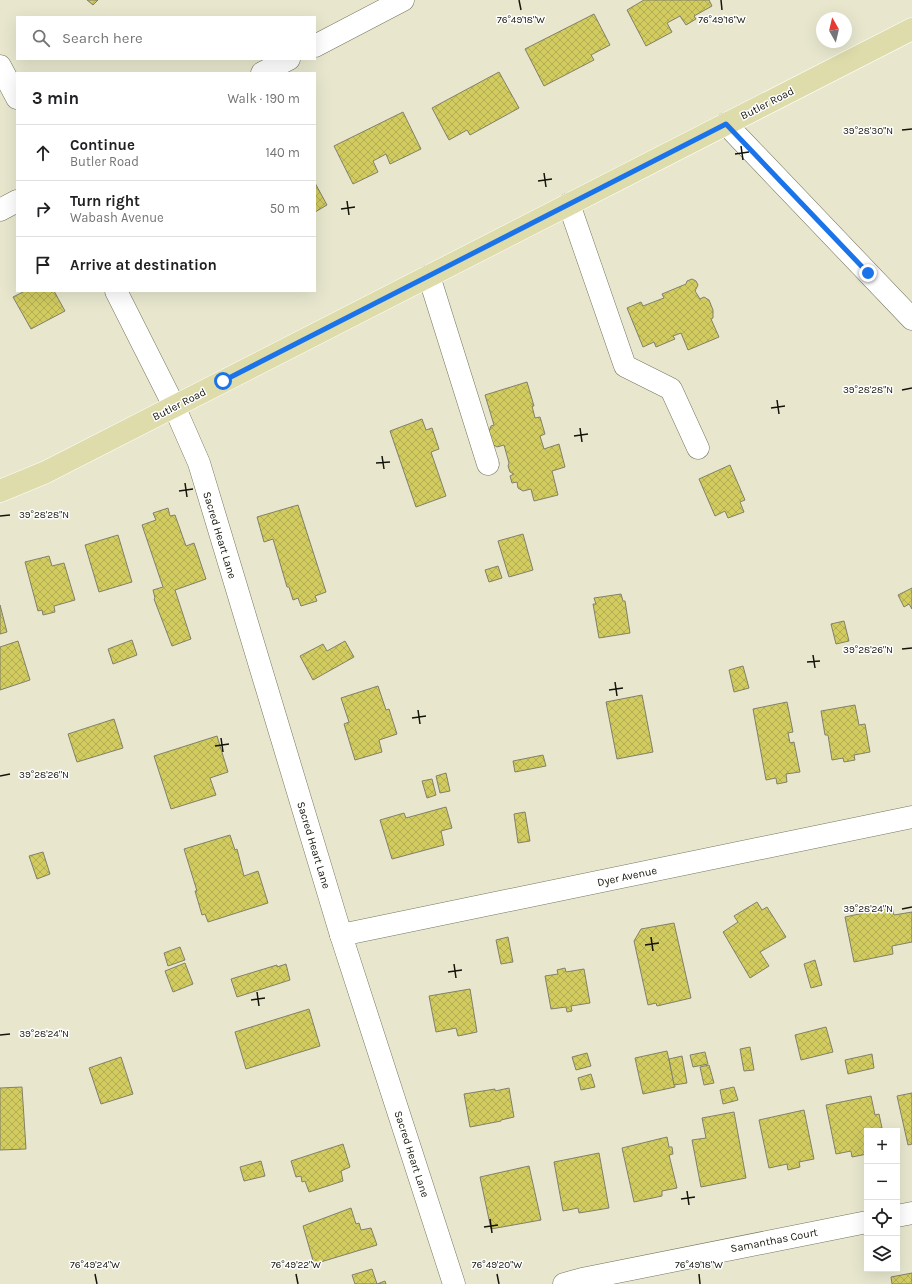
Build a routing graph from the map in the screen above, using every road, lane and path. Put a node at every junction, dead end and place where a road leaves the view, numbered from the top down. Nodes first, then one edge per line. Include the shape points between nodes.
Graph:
1 (403, 0) edge
2 (912, 29) edge
3 (316, 45) edge
4 (287, 60) edge
5 (0, 66) edge
6 (264, 72) edge
7 (16, 96) edge
8 (726, 124) junction
9 (16, 202) edge
10 (569, 204) junction
11 (0, 210) edge
12 (429, 276) junction
13 (117, 292) edge
14 (912, 320) edge
15 (174, 406) junction
16 (698, 448) dead end
17 (488, 464) dead end
18 (0, 490) edge
19 (912, 817) edge
20 (341, 935) junction
21 (912, 1213) edge
22 (900, 1215) edge
23 (864, 1223) edge
24 (454, 1284) edge
25 (564, 1284) edge

1 - 3 street
2 - 8 main road, Butler Road
4 - 6 street
5 - 7 street
8 - 10 main road, Butler Road
8 - 14 street
9 - 11 street
10 - 12 main road, Butler Road
10 - 16 street via 625,366 671,389
12 - 15 main road, Butler Road
12 - 17 street
13 - 15 street, Sacred Heart Lane
15 - 18 main road, Butler Road via 46,472
15 - 20 street, Sacred Heart Lane via 198,462
19 - 20 street, Dyer Avenue
20 - 24 street, Sacred Heart Lane
21 - 22 street
23 - 25 street, Samanthas Court

